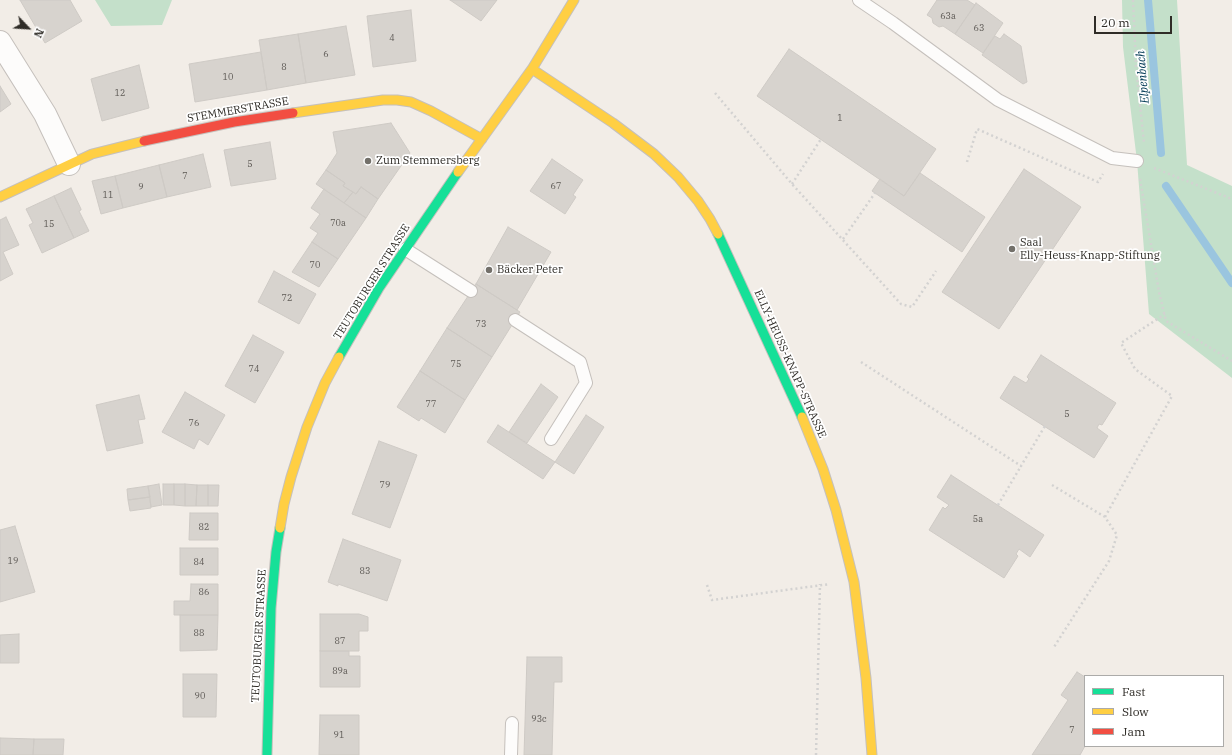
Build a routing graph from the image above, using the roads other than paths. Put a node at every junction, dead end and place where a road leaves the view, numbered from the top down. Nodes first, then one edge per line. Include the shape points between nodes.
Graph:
1 (574, 0) edge
2 (859, 0) edge
3 (0, 42) edge
4 (532, 69) junction
5 (482, 139) junction
6 (1142, 163) road end
7 (69, 164) junction
8 (0, 197) edge
9 (405, 249) junction
10 (471, 291) dead end
11 (515, 320) dead end
12 (551, 439) dead end
13 (512, 722) dead end
14 (267, 755) edge
15 (511, 755) edge
16 (872, 755) edge

1 - 4 street, TEUTOBURGER STRASSE
2 - 6 lane via 998,100 1112,158
3 - 7 street via 45,114
4 - 5 street, TEUTOBURGER STRASSE
4 - 16 street, ELLY-HEUSS-KNAPP-STRASSE via 654,154 698,200 710,219 787,384 823,469 854,582 866,678
5 - 7 street, STEMMERSTRASSE via 411,102 383,100 234,122 92,154
5 - 9 street, TEUTOBURGER STRASSE
7 - 8 street, STEMMERSTRASSE
9 - 10 lane
9 - 14 street, TEUTOBURGER STRASSE via 358,322 325,383 291,477 284,504 273,582
11 - 12 lane via 580,362 586,383
13 - 15 lane

